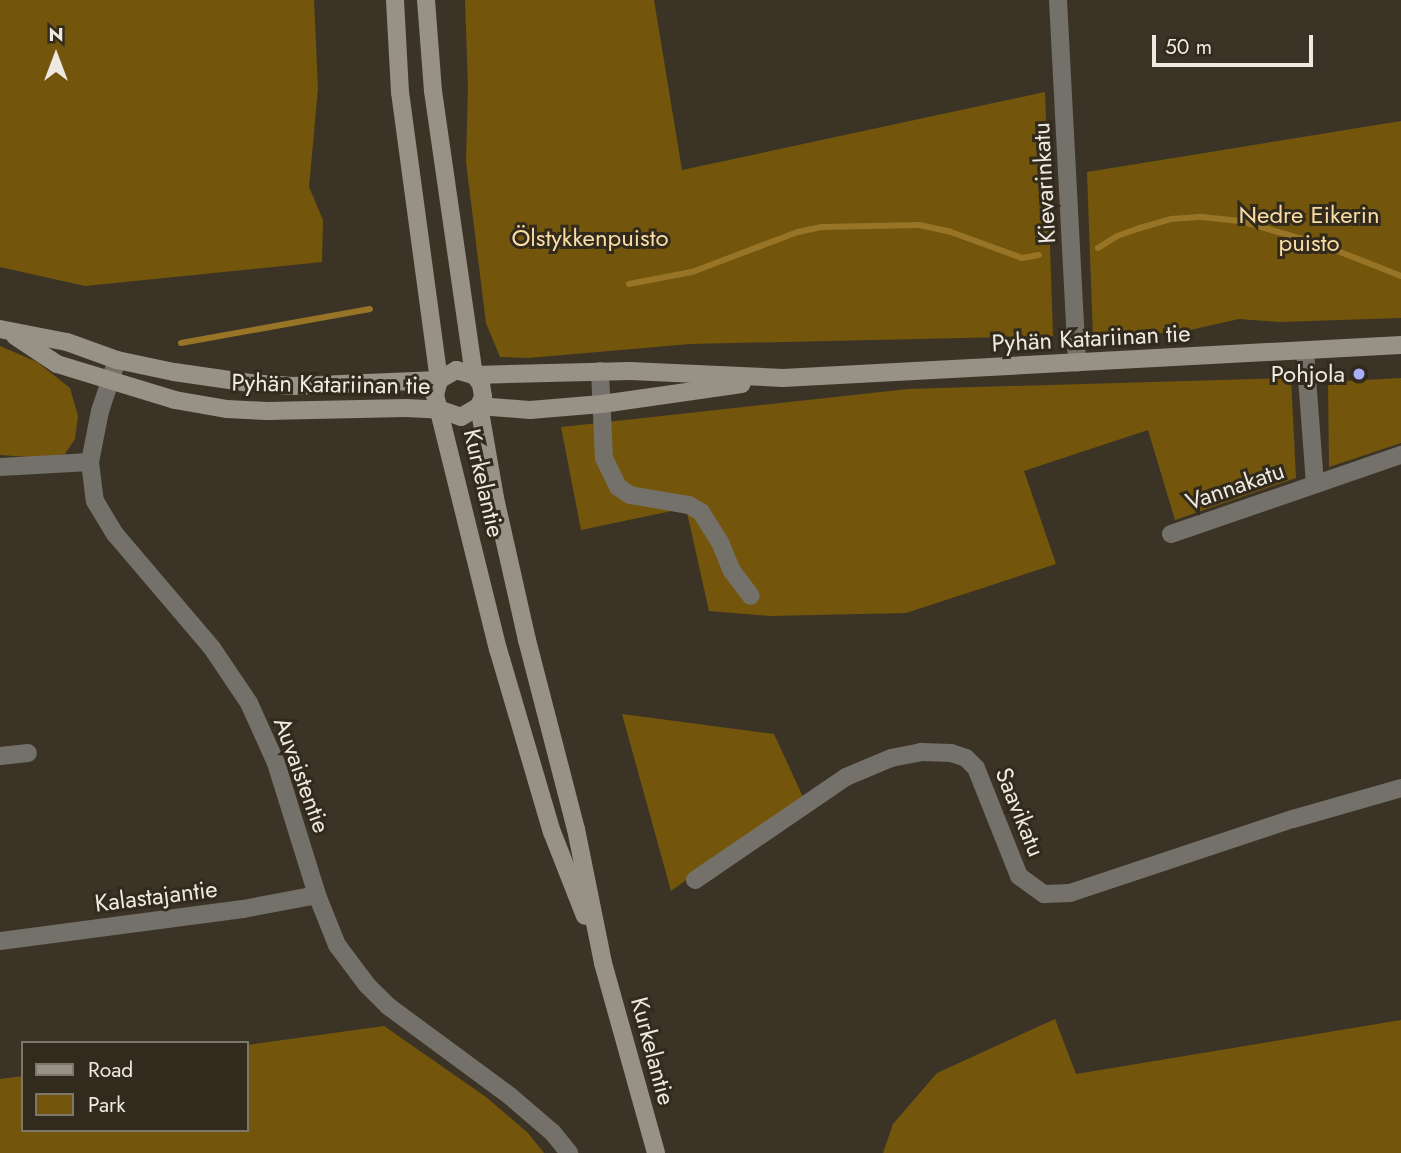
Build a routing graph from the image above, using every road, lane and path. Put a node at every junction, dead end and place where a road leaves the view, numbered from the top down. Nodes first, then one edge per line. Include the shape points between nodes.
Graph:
1 (396, 0) edge
2 (426, 0) edge
3 (1058, 0) edge
4 (6, 331) edge
5 (1401, 345) edge
6 (1305, 351) junction
7 (117, 360) junction
8 (1077, 363) junction
9 (600, 371) junction
10 (474, 375) junction
11 (783, 378) junction
12 (439, 380) junction
13 (110, 382) junction
14 (602, 404) junction
15 (479, 406) junction
16 (441, 410) junction
17 (1401, 455) edge
18 (90, 462) junction
19 (0, 467) edge
20 (1315, 484) junction
21 (1171, 534) dead end
22 (751, 596) dead end
23 (27, 753) dead end
24 (0, 756) edge
25 (1401, 788) edge
26 (695, 880) dead end
27 (317, 895) junction
28 (0, 942) edge
29 (603, 963) junction
30 (569, 1153) edge
31 (656, 1153) edge

1 - 12 street, Kurkelantie via 400,92
2 - 10 street, Kurkelantie via 433,91
3 - 8 street, Kievarinkatu
4 - 7 street, Pyhän Katariinan tie via 66,342
4 - 13 street, Pyhän Katariinan tie via 57,364
5 - 6 street, Pyhän Katariinan tie
6 - 8 street, Pyhän Katariinan tie
6 - 20 street, Vannakatu
7 - 12 street, Pyhän Katariinan tie via 293,386
7 - 13 street, Auvaistentie
8 - 11 street, Pyhän Katariinan tie
9 - 10 street, Pyhän Katariinan tie
9 - 11 street, Pyhän Katariinan tie
9 - 14 street
10 - 12 street, Pyhän Katariinan tie via 456,370
10 - 15 street, Kurkelantie via 481,384
11 - 14 street, Pyhän Katariinan tie
12 - 16 street, Kurkelantie via 435,395
13 - 16 street, Pyhän Katariinan tie via 227,409
13 - 18 street, Auvaistentie
14 - 15 street, Pyhän Katariinan tie via 530,410
14 - 22 street via 604,458 618,487 630,495 689,505 701,512 732,571
15 - 16 street, Pyhän Katariinan tie via 461,417
15 - 29 street, Kurkelantie via 495,498 576,829
16 - 29 street, Kurkelantie via 498,649 552,832
17 - 20 street, Vannakatu
18 - 19 street
18 - 27 street, Auvaistentie via 102,518 212,648 248,704 276,763
20 - 21 street, Vannakatu
23 - 24 street
25 - 26 street, Saavikatu via 1070,893 1044,894 1019,876 976,768 951,753 921,752 891,758 846,777
27 - 28 street, Kalastajantie
27 - 30 street, Auvaistentie via 337,945 367,985 408,1022 517,1102
29 - 31 street, Kurkelantie

